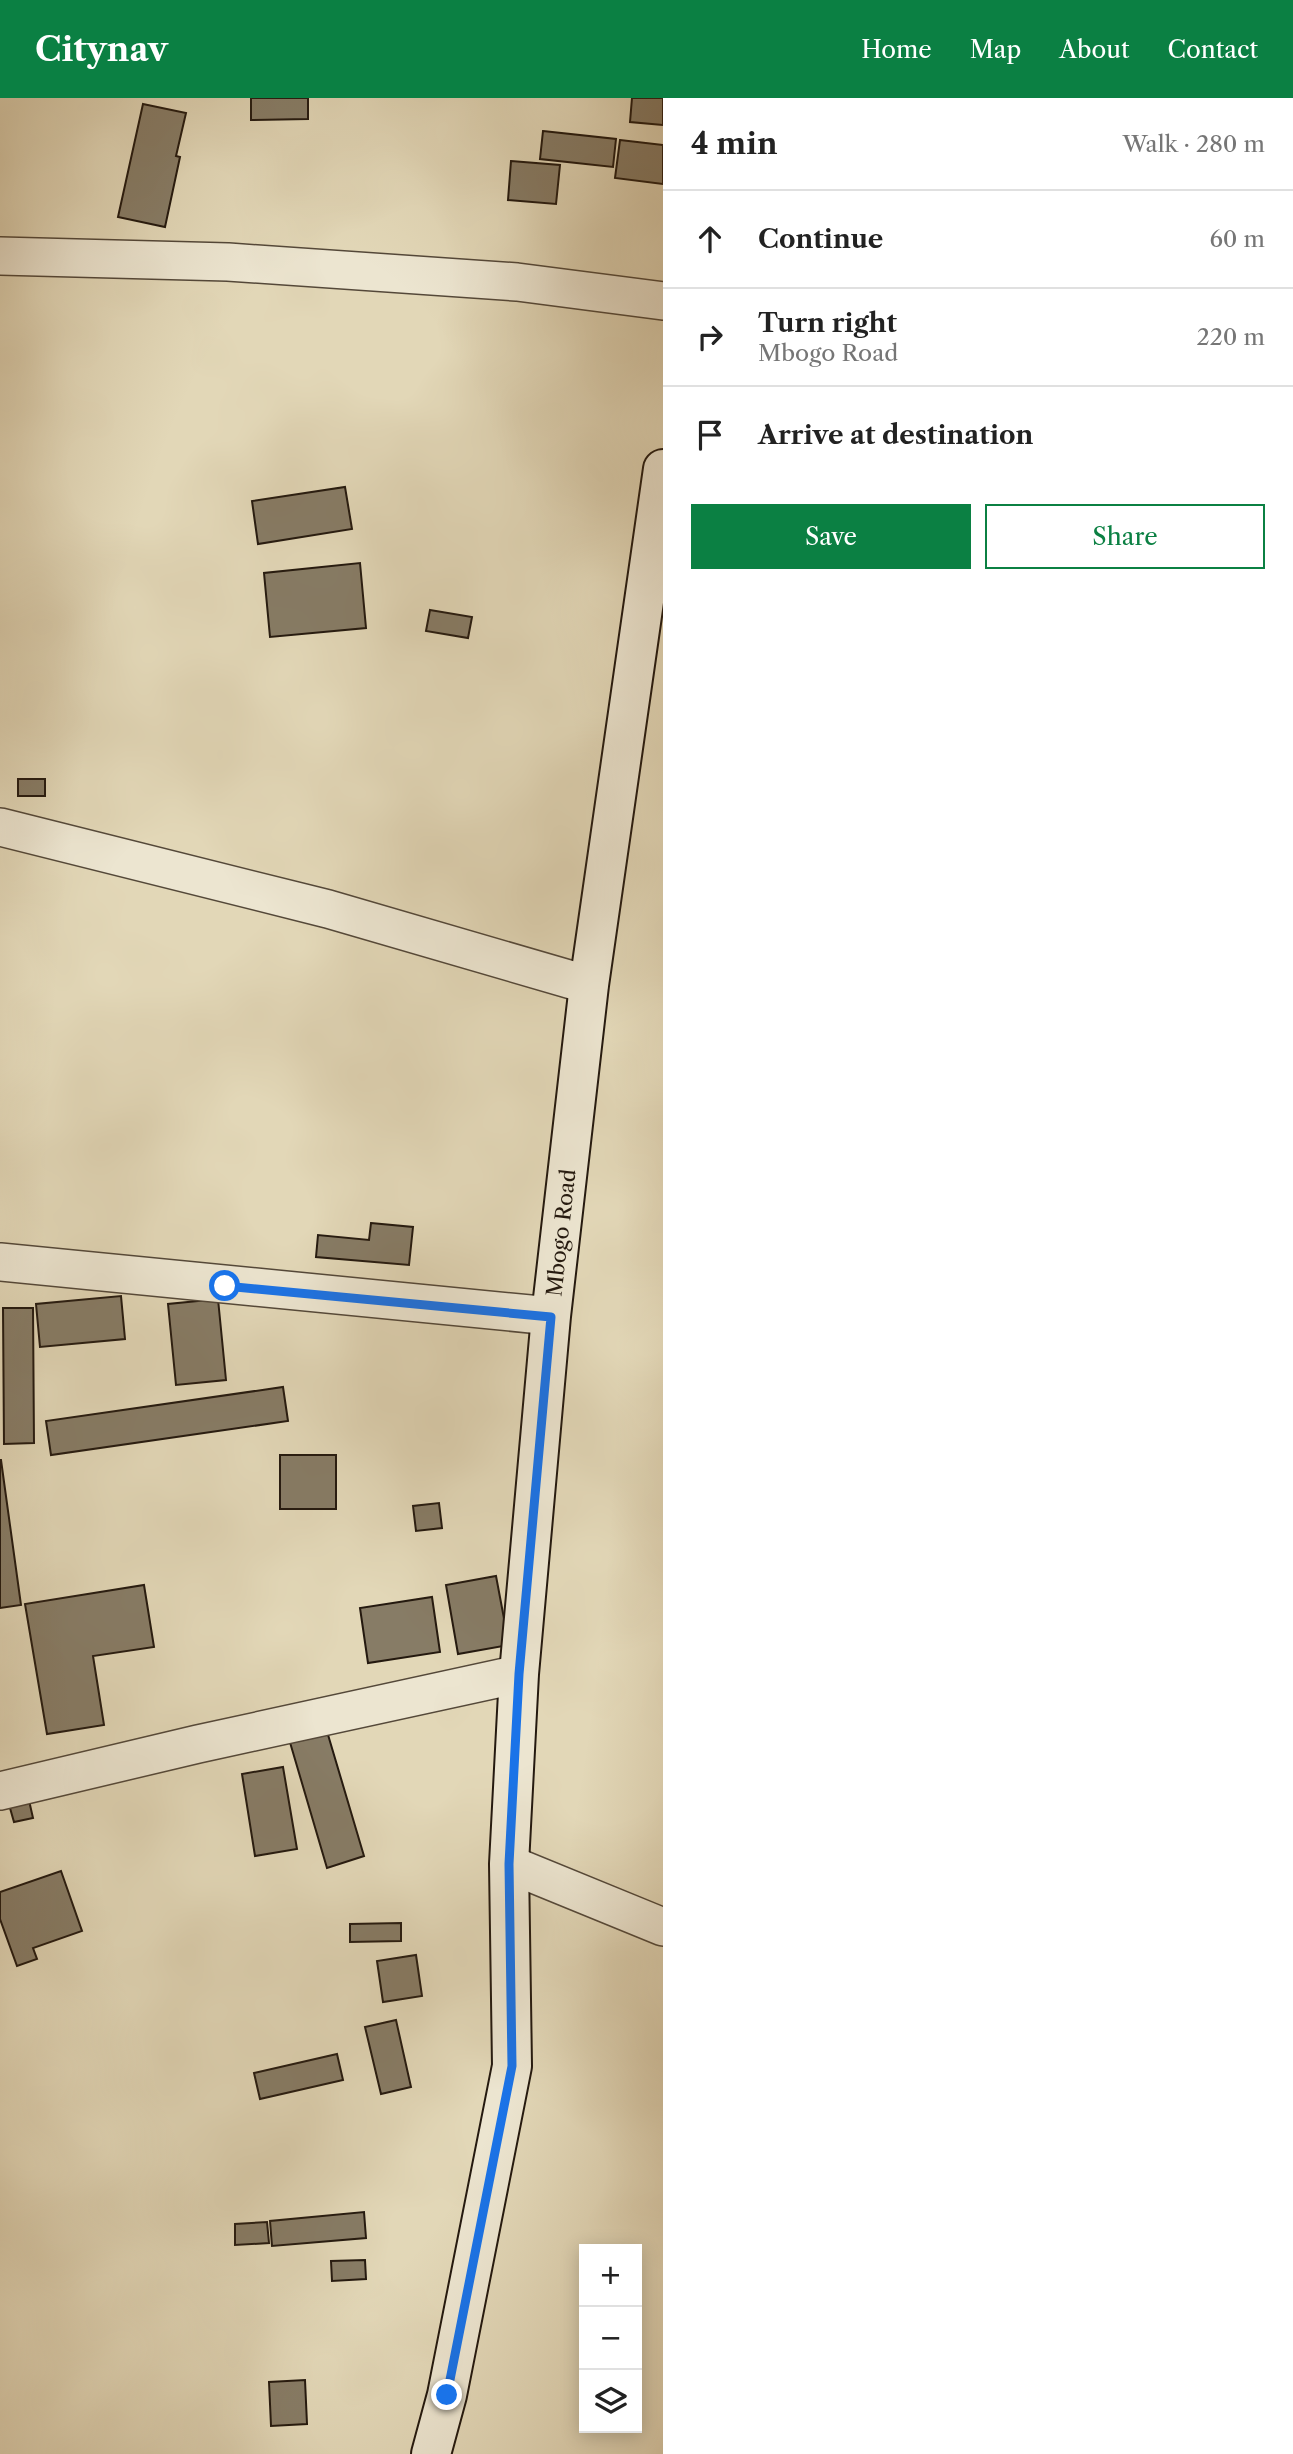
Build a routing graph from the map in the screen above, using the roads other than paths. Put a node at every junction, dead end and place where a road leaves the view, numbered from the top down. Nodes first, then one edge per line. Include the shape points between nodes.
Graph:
1 (0, 256) edge
2 (663, 301) edge
3 (663, 469) edge
4 (660, 513) edge
5 (0, 827) edge
6 (589, 985) junction
7 (0, 1262) edge
8 (551, 1317) junction
9 (519, 1674) junction
10 (0, 1791) edge
11 (509, 1864) junction
12 (663, 1927) edge
13 (432, 2454) edge

1 - 2 street via 242,262 516,282
3 - 4 main road, Mbogo Road
4 - 6 main road, Mbogo Road
5 - 6 street via 328,909
6 - 8 main road, Mbogo Road
7 - 8 street
8 - 9 main road, Mbogo Road
9 - 10 street
9 - 11 main road, Mbogo Road
11 - 12 street
11 - 13 main road, Mbogo Road via 512,2066

